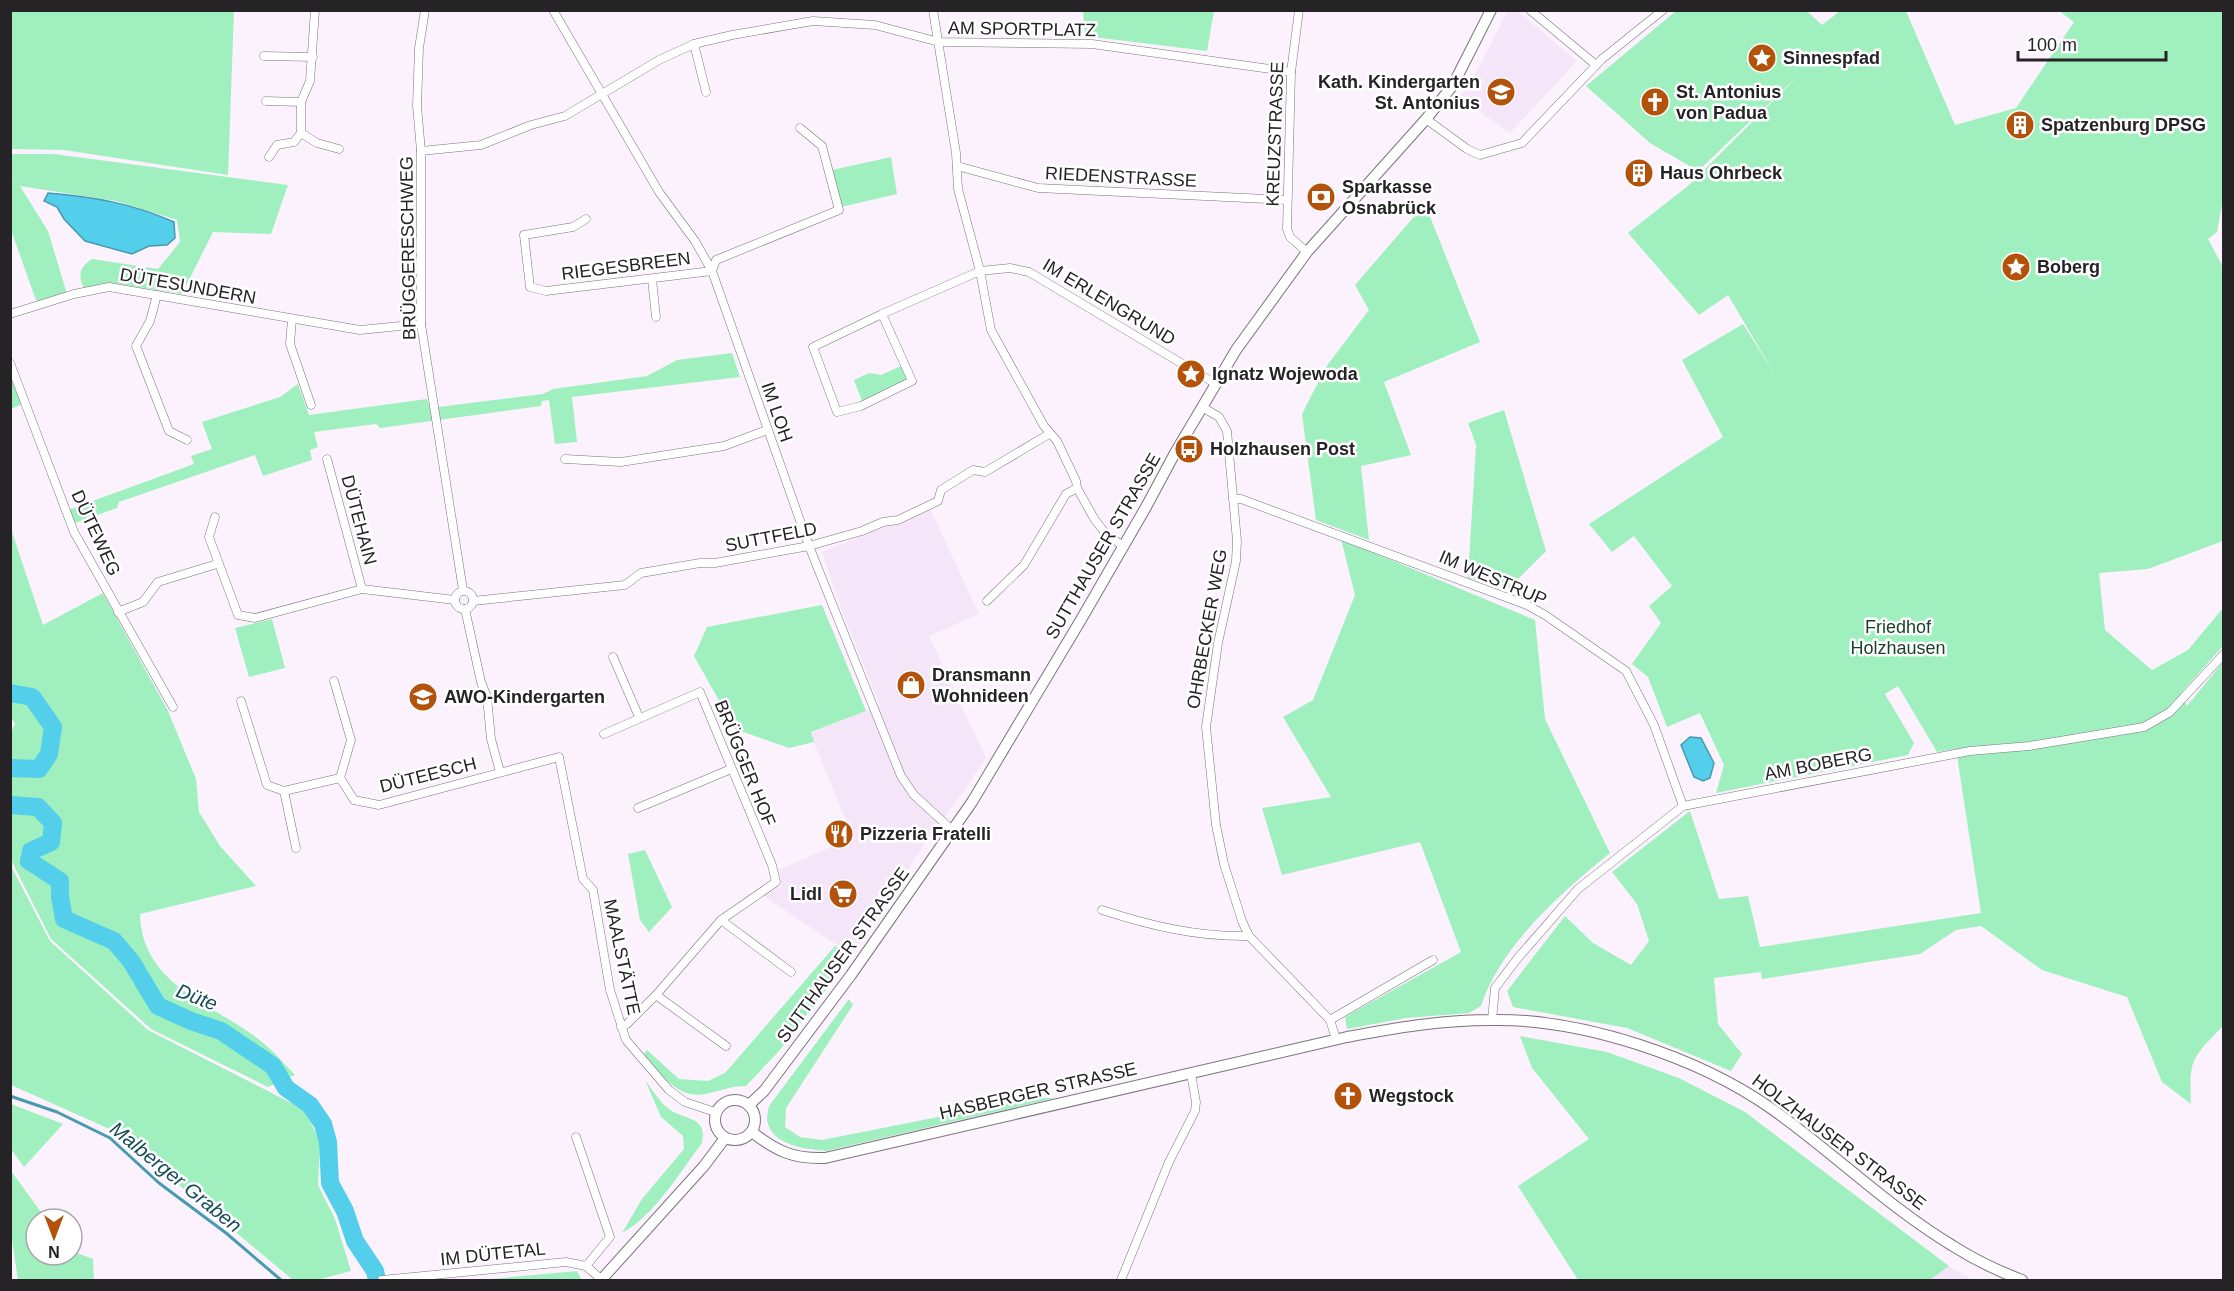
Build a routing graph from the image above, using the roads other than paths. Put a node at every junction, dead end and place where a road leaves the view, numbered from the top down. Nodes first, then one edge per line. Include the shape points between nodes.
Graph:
1 (315, 10) edge
2 (425, 10) edge
3 (553, 10) edge
4 (933, 10) edge
5 (1299, 10) edge
6 (1491, 10) edge
7 (1530, 10) edge
8 (1663, 10) edge
9 (939, 42) junction
10 (694, 44) junction
11 (264, 56) dead end
12 (313, 57) junction
13 (1596, 65) junction
14 (1291, 72) junction
15 (705, 92) dead end
16 (600, 94) junction
17 (266, 101) dead end
18 (301, 102) junction
19 (1426, 119) junction
20 (800, 128) dead end
21 (302, 133) junction
22 (339, 149) dead end
23 (421, 151) junction
24 (269, 156) dead end
25 (957, 166) junction
26 (1287, 200) junction
27 (586, 219) dead end
28 (1307, 252) junction
29 (712, 271) junction
30 (980, 271) junction
31 (652, 279) junction
32 (157, 295) junction
33 (10, 314) edge
34 (882, 314) junction
35 (656, 317) dead end
36 (292, 319) junction
37 (421, 324) junction
38 (10, 363) edge
39 (1216, 384) junction
40 (311, 405) dead end
41 (1202, 407) junction
42 (767, 430) junction
43 (1049, 434) junction
44 (187, 440) dead end
45 (327, 459) dead end
46 (565, 459) dead end
47 (1077, 488) junction
48 (1233, 499) junction
49 (215, 517) dead end
50 (809, 546) junction
51 (1122, 546) junction
52 (218, 564) junction
53 (362, 589) junction
54 (463, 591) junction
55 (455, 600) junction
56 (473, 601) junction
57 (987, 601) dead end
58 (465, 609) junction
59 (118, 612) junction
60 (2223, 654) edge
61 (613, 657) dead end
62 (334, 681) dead end
63 (241, 701) dead end
64 (173, 707) dead end
65 (639, 717) junction
66 (604, 734) dead end
67 (730, 769) junction
68 (500, 772) junction
69 (340, 778) junction
70 (284, 791) junction
71 (1683, 806) junction
72 (638, 808) dead end
73 (952, 830) junction
74 (296, 848) dead end
75 (1102, 910) dead end
76 (721, 920) junction
77 (1250, 936) junction
78 (1433, 960) dead end
79 (791, 972) dead end
80 (656, 995) junction
81 (1330, 1020) junction
82 (1492, 1020) junction
83 (621, 1027) junction
84 (1341, 1038) junction
85 (726, 1046) dead end
86 (1191, 1074) junction
87 (749, 1105) junction
88 (715, 1112) junction
89 (752, 1132) junction
90 (576, 1137) dead end
91 (725, 1138) junction
92 (586, 1266) junction
93 (383, 1280) edge
94 (602, 1280) edge
95 (1121, 1281) edge
96 (2022, 1281) edge

1 - 12 street
2 - 23 street, BRÜGGERESCHWEG via 417,106
3 - 16 street, IM LOH
4 - 9 street
5 - 14 street, KREUZSTRASSE
6 - 19 street, SUTTHAUSER STRASSE via 1453,85
7 - 13 street
8 - 13 street
9 - 10 street, AM SPORTPLATZ via 875,25 813,21
9 - 14 street, AM SPORTPLATZ via 1092,44
9 - 25 street
10 - 15 street
10 - 16 street, AM SPORTPLATZ
11 - 12 street
12 - 18 street via 310,81
13 - 19 street via 1526,141 1496,152 1473,153
14 - 26 street, KREUZSTRASSE
16 - 23 street, AM SPORTPLATZ via 565,116 481,145
16 - 29 street, IM LOH via 658,192
17 - 18 street
18 - 21 street
19 - 28 street, SUTTHAUSER STRASSE
20 - 29 street, RIEGESBREEN via 822,146 838,210 716,260
21 - 22 street
21 - 24 street via 294,142 278,145
23 - 37 street, BRÜGGERESCHWEG
25 - 26 street, RIEDENSTRASSE via 1038,188
25 - 30 street via 958,189
26 - 28 street, KREUZSTRASSE via 1290,237
27 - 31 street, RIEGESBREEN via 573,227 524,236 530,287 546,291
28 - 39 street, SUTTHAUSER STRASSE
29 - 31 street, RIEGESBREEN
29 - 42 street, IM LOH
30 - 34 street, IM ERLENGRUND
30 - 39 street, IM ERLENGRUND via 1010,268 1029,272
30 - 43 street via 991,330
31 - 35 street
32 - 33 street, DÜTESUNDERN via 109,287
32 - 36 street, DÜTESUNDERN
32 - 44 street via 150,321 136,346 169,431
34 - 34 street, IM ERLENGRUND via 912,381 861,406 837,412 813,347
36 - 37 street, DÜTESUNDERN via 360,330
36 - 40 street via 290,344
37 - 54 street, BRÜGGERESCHWEG
38 - 59 street, DÜTEWEG via 74,532
39 - 41 street, SUTTHAUSER STRASSE
41 - 48 street, OHRBECKER WEG via 1224,424
41 - 51 street, SUTTHAUSER STRASSE
42 - 46 street via 724,446 621,462
42 - 50 street, IM LOH
43 - 47 street
43 - 50 street, SUTTFELD via 985,472 973,470 941,490 938,501 898,520
45 - 53 street, DÜTEHAIN
47 - 51 street via 1106,534
47 - 57 street via 1066,494 1024,565
48 - 71 street, IM WESTRUP via 1399,556 1545,615 1626,671 1654,725
48 - 77 street, OHRBECKER WEG via 1236,561 1218,643 1206,727 1224,864
49 - 52 street via 209,537
50 - 56 street, SUTTFELD via 641,573 625,585
50 - 73 street, IM LOH via 901,776 914,795
51 - 73 street, SUTTHAUSER STRASSE
52 - 53 street via 238,615 255,618
52 - 59 street via 158,582 143,602
53 - 55 street
54 - 55 street
54 - 56 street via 471,593
55 - 58 street
56 - 58 street
58 - 68 street via 487,697 491,739
59 - 64 street, DÜTEWEG
60 - 71 street, AM BOBERG via 2170,712 2144,727 2029,746 1970,751
61 - 65 street
62 - 69 street via 351,740
63 - 70 street via 267,785
65 - 66 street, BRÜGGER HOF
65 - 67 street, BRÜGGER HOF via 700,692
67 - 72 street
67 - 76 street, BRÜGGER HOF via 776,882
68 - 69 street, DÜTEESCH via 379,805 354,800
68 - 83 street, MAALSTÄTTE via 559,757 583,879 593,890 610,990
69 - 70 street
70 - 74 street
71 - 82 street, AM BOBERG via 1578,889 1495,988
73 - 87 street, SUTTHAUSER STRASSE via 837,993
75 - 77 street via 1195,934
76 - 79 street
76 - 80 street, BRÜGGER HOF
77 - 81 street, OHRBECKER WEG
78 - 81 street
80 - 83 street, BRÜGGER HOF
80 - 85 street
81 - 84 street, OHRBECKER WEG
82 - 84 street, HOLZHAUSER STRASSE via 1407,1025
82 - 96 street, HOLZHAUSER STRASSE via 1539,1022 1620,1039 1699,1067 1773,1110 1952,1246
83 - 88 street, MAALSTÄTTE via 626,1040 669,1090 685,1102
84 - 86 street, HASBERGER STRASSE
86 - 89 street, HASBERGER STRASSE via 825,1158 794,1157
86 - 95 street via 1195,1111 1169,1162
87 - 88 street via 730,1100
87 - 89 street via 755,1115
88 - 91 street via 714,1124
89 - 91 street via 737,1140
90 - 92 street via 610,1237
91 - 94 street
92 - 93 street, IM DÜTETAL via 566,1262
92 - 94 street

